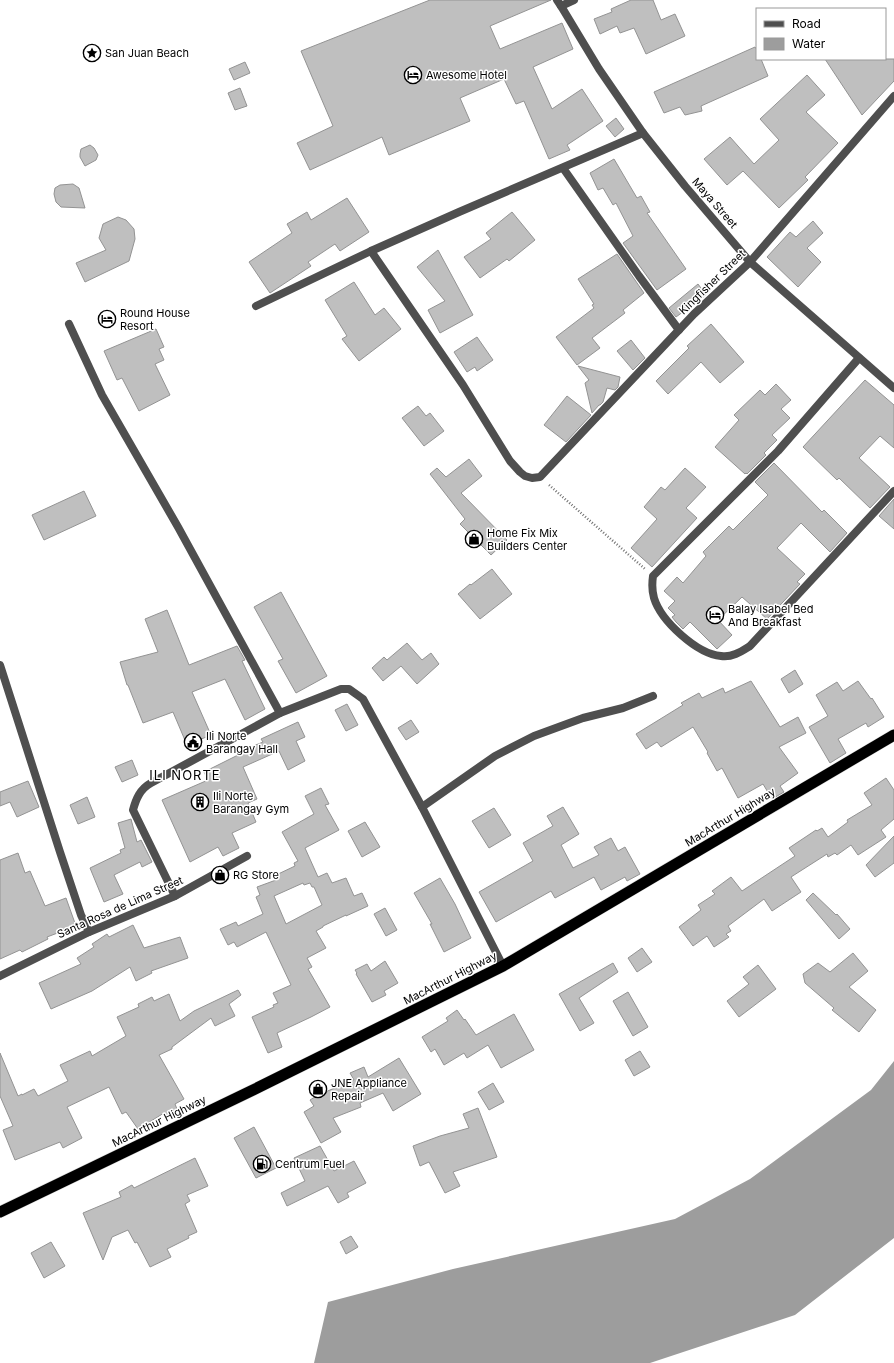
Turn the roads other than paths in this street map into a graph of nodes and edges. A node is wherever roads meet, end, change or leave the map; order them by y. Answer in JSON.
{"nodes":[{"id":1,"x":574,"y":0,"type":"edge"},
{"id":2,"x":559,"y":3,"type":"edge"},
{"id":3,"x":894,"y":96,"type":"edge"},
{"id":4,"x":643,"y":133,"type":"junction"},
{"id":5,"x":563,"y":168,"type":"junction"},
{"id":6,"x":371,"y":251,"type":"junction"},
{"id":7,"x":750,"y":262,"type":"junction"},
{"id":8,"x":256,"y":306,"type":"dead end"},
{"id":9,"x":68,"y":324,"type":"dead end"},
{"id":10,"x":679,"y":330,"type":"junction"},
{"id":11,"x":859,"y":358,"type":"junction"},
{"id":12,"x":894,"y":388,"type":"edge"},
{"id":13,"x":894,"y":491,"type":"edge"},
{"id":14,"x":0,"y":665,"type":"edge"},
{"id":15,"x":653,"y":696,"type":"dead end"},
{"id":16,"x":280,"y":713,"type":"junction"},
{"id":17,"x":894,"y":735,"type":"edge"},
{"id":18,"x":422,"y":807,"type":"junction"},
{"id":19,"x":247,"y":856,"type":"dead end"},
{"id":20,"x":175,"y":896,"type":"junction"},
{"id":21,"x":89,"y":932,"type":"junction"},
{"id":22,"x":503,"y":966,"type":"junction"},
{"id":23,"x":0,"y":976,"type":"edge"},
{"id":24,"x":0,"y":1212,"type":"edge"}],
"edges":[{"from":1,"to":2,"type":"street"},
{"from":2,"to":4,"type":"street","name":"Maya Street"},
{"from":3,"to":7,"type":"street","name":"Kingfisher Street"},
{"from":4,"to":5,"type":"street"},
{"from":4,"to":7,"type":"street","name":"Maya Street"},
{"from":5,"to":6,"type":"street"},
{"from":5,"to":10,"type":"street"},
{"from":6,"to":8,"type":"street"},
{"from":6,"to":10,"type":"street","name":"Kingfisher Street"},
{"from":7,"to":10,"type":"street","name":"Kingfisher Street"},
{"from":7,"to":11,"type":"street","name":"Maya Street"},
{"from":9,"to":16,"type":"street"},
{"from":11,"to":12,"type":"street","name":"Maya Street"},
{"from":11,"to":13,"type":"street"},
{"from":14,"to":21,"type":"street"},
{"from":15,"to":18,"type":"street"},
{"from":16,"to":18,"type":"street"},
{"from":16,"to":20,"type":"street"},
{"from":17,"to":22,"type":"highway","name":"MacArthur Highway"},
{"from":18,"to":22,"type":"street"},
{"from":19,"to":20,"type":"street","name":"Santa Rosa de Lima Street"},
{"from":20,"to":21,"type":"street","name":"Santa Rosa de Lima Street"},
{"from":21,"to":23,"type":"street","name":"Santa Rosa de Lima Street"},
{"from":22,"to":24,"type":"highway","name":"MacArthur Highway"}]}
